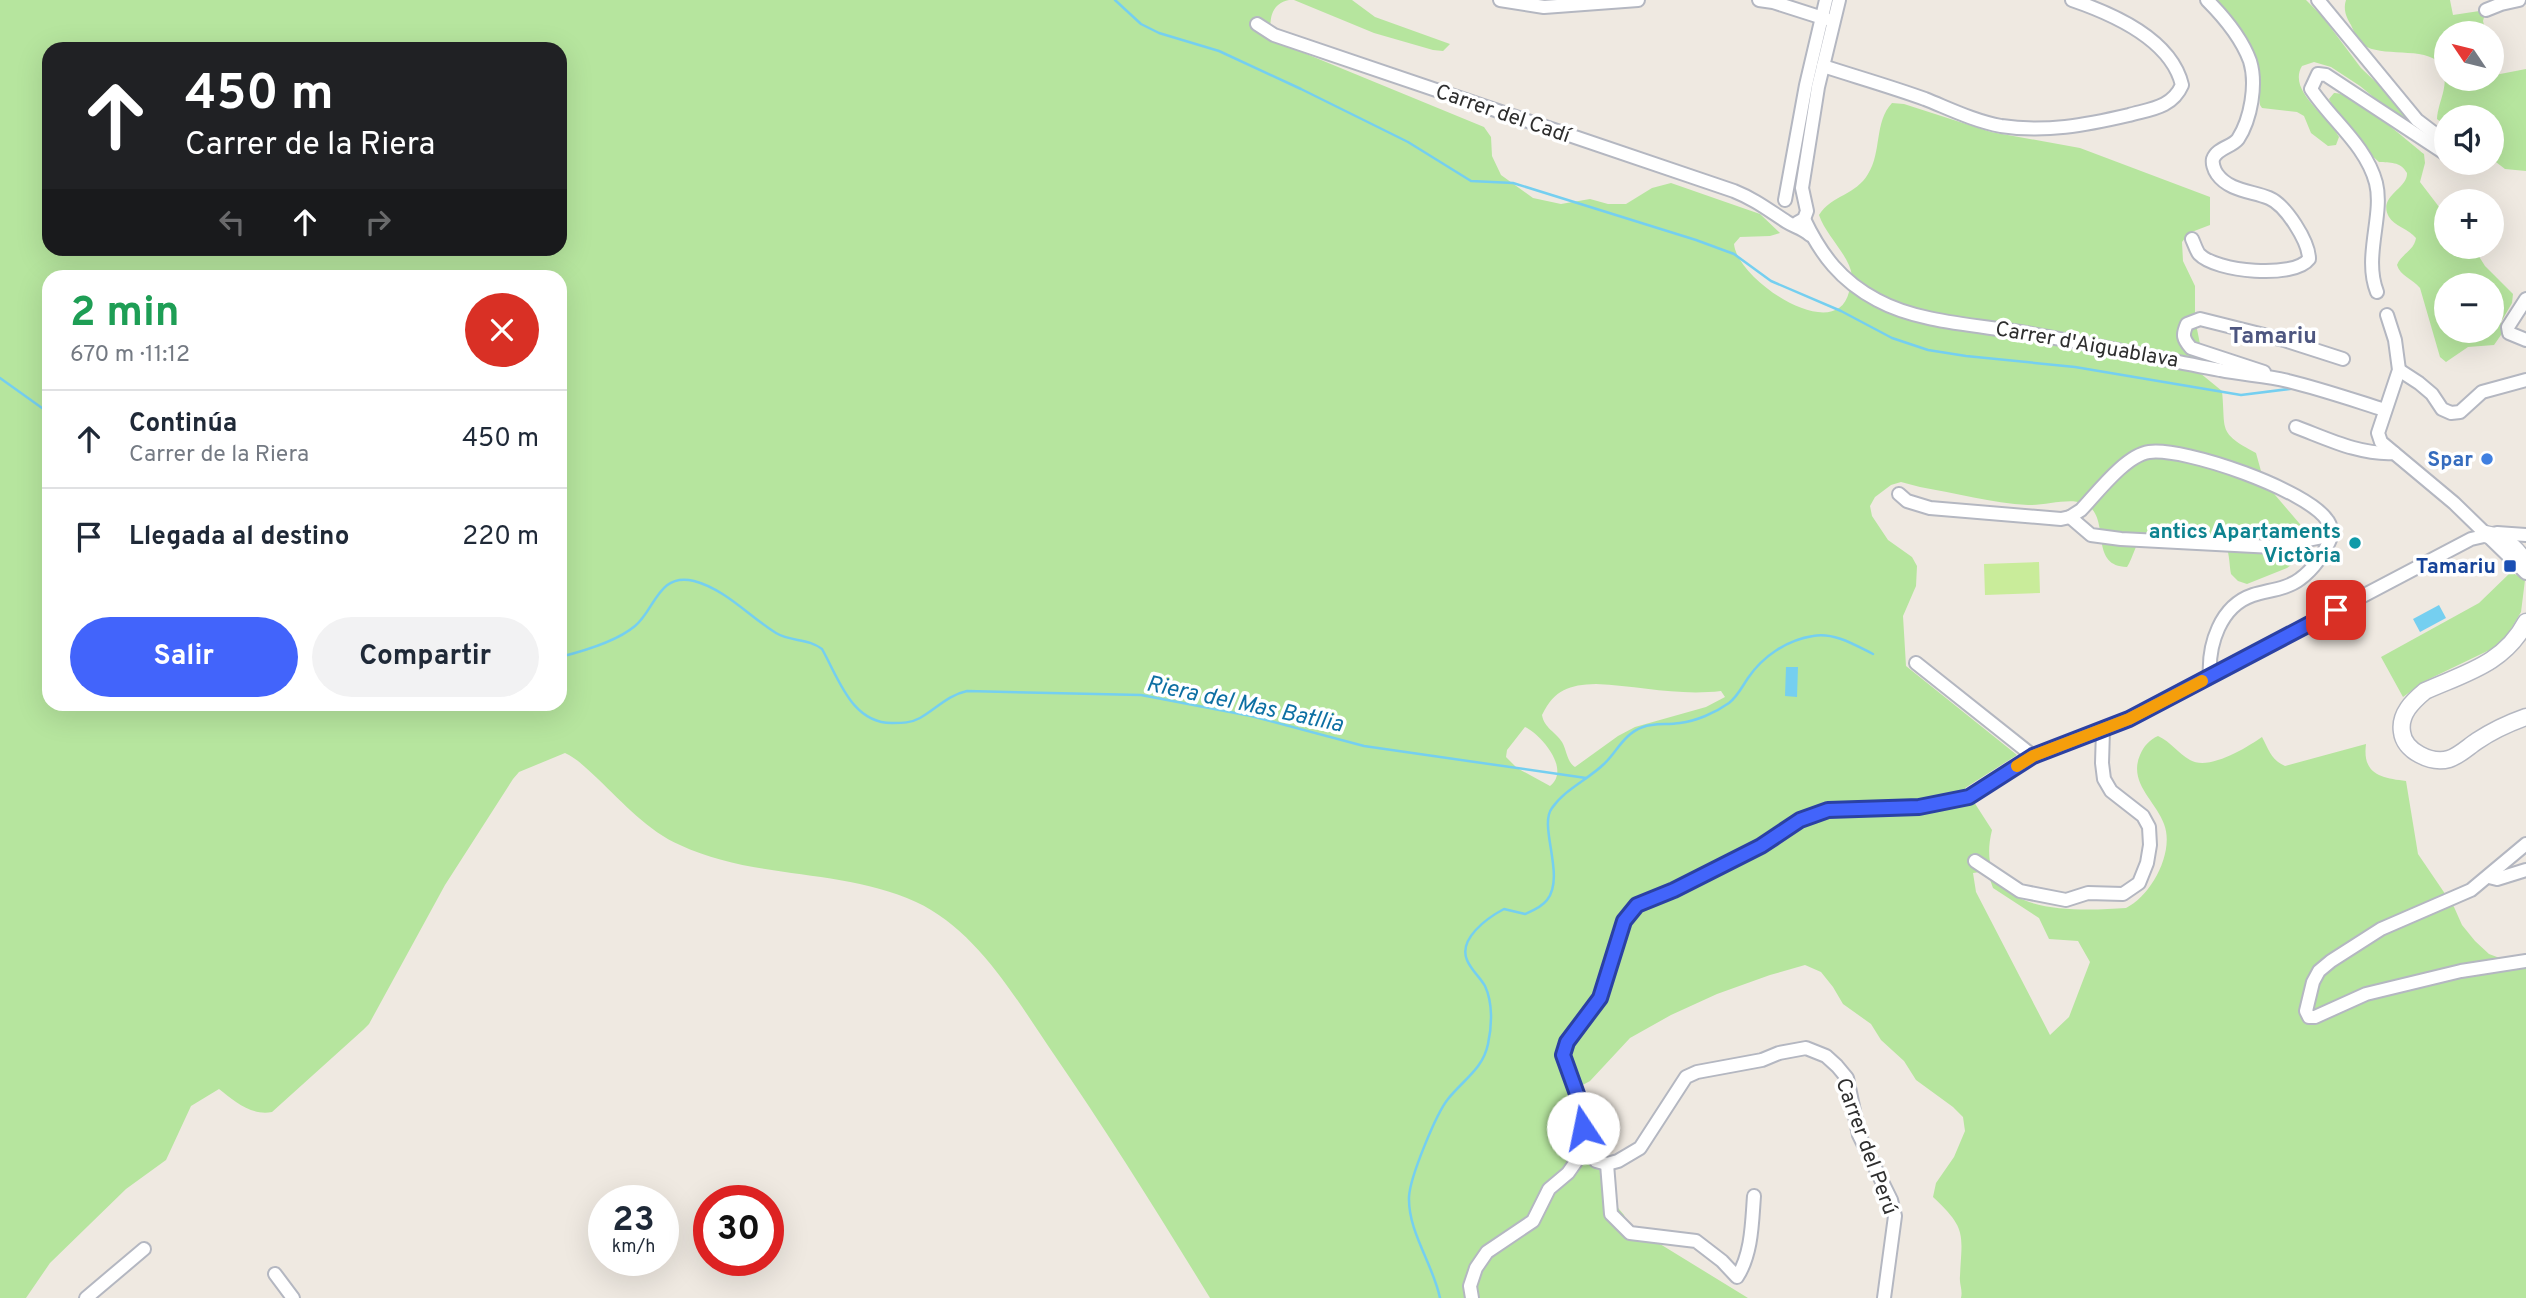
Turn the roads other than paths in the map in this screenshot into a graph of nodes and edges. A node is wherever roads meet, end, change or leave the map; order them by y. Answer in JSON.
{"nodes":[{"id":1,"x":1500,"y":0,"type":"edge"},
{"id":2,"x":1638,"y":0,"type":"edge"},
{"id":3,"x":1759,"y":0,"type":"edge"},
{"id":4,"x":1826,"y":0,"type":"edge"},
{"id":5,"x":1839,"y":0,"type":"edge"},
{"id":6,"x":2072,"y":0,"type":"edge"},
{"id":7,"x":2207,"y":0,"type":"edge"},
{"id":8,"x":2318,"y":0,"type":"edge"},
{"id":9,"x":2519,"y":0,"type":"edge"},
{"id":10,"x":2486,"y":10,"type":"dead end"},
{"id":11,"x":1827,"y":20,"type":"junction"},
{"id":12,"x":1257,"y":24,"type":"dead end"},
{"id":13,"x":1823,"y":66,"type":"junction"},
{"id":14,"x":2434,"y":133,"type":"edge"},
{"id":15,"x":2434,"y":146,"type":"edge"},
{"id":16,"x":1751,"y":198,"type":"junction"},
{"id":17,"x":1785,"y":200,"type":"junction"},
{"id":18,"x":1797,"y":217,"type":"junction"},
{"id":19,"x":2192,"y":239,"type":"dead end"},
{"id":20,"x":2377,"y":292,"type":"dead end"},
{"id":21,"x":2526,"y":299,"type":"edge"},
{"id":22,"x":2387,"y":315,"type":"dead end"},
{"id":23,"x":2526,"y":340,"type":"edge"},
{"id":24,"x":2343,"y":359,"type":"dead end"},
{"id":25,"x":2399,"y":370,"type":"junction"},
{"id":26,"x":2287,"y":380,"type":"junction"},
{"id":27,"x":2526,"y":380,"type":"edge"},
{"id":28,"x":2385,"y":410,"type":"junction"},
{"id":29,"x":2296,"y":427,"type":"dead end"},
{"id":30,"x":2394,"y":453,"type":"junction"},
{"id":31,"x":1899,"y":494,"type":"dead end"},
{"id":32,"x":2070,"y":517,"type":"junction"},
{"id":33,"x":2485,"y":534,"type":"junction"},
{"id":34,"x":2332,"y":535,"type":"junction"},
{"id":35,"x":2526,"y":535,"type":"edge"},
{"id":36,"x":2526,"y":564,"type":"edge"},
{"id":37,"x":2526,"y":573,"type":"edge"},
{"id":38,"x":2526,"y":622,"type":"edge"},
{"id":39,"x":1916,"y":663,"type":"dead end"},
{"id":40,"x":2210,"y":676,"type":"junction"},
{"id":41,"x":2526,"y":717,"type":"edge"},
{"id":42,"x":2103,"y":730,"type":"junction"},
{"id":43,"x":2033,"y":756,"type":"junction"},
{"id":44,"x":2526,"y":844,"type":"edge"},
{"id":45,"x":1975,"y":861,"type":"dead end"},
{"id":46,"x":2526,"y":870,"type":"edge"},
{"id":47,"x":2489,"y":877,"type":"junction"},
{"id":48,"x":2526,"y":961,"type":"edge"},
{"id":49,"x":1584,"y":1136,"type":"junction"},
{"id":50,"x":1607,"y":1164,"type":"junction"},
{"id":51,"x":1754,"y":1196,"type":"dead end"},
{"id":52,"x":145,"y":1249,"type":"dead end"},
{"id":53,"x":275,"y":1274,"type":"dead end"},
{"id":54,"x":86,"y":1298,"type":"edge"},
{"id":55,"x":293,"y":1298,"type":"edge"},
{"id":56,"x":1472,"y":1298,"type":"edge"},
{"id":57,"x":1884,"y":1298,"type":"edge"}],
"edges":[{"from":1,"to":2,"type":"street"},
{"from":3,"to":11,"type":"street"},
{"from":4,"to":11,"type":"street"},
{"from":5,"to":11,"type":"street"},
{"from":6,"to":13,"type":"street"},
{"from":7,"to":19,"type":"street"},
{"from":8,"to":14,"type":"street"},
{"from":9,"to":10,"type":"street"},
{"from":11,"to":13,"type":"street"},
{"from":11,"to":17,"type":"street"},
{"from":12,"to":16,"type":"street","name":"Carrer del Cadí"},
{"from":13,"to":18,"type":"street"},
{"from":15,"to":20,"type":"street"},
{"from":16,"to":17,"type":"street","name":"Carrer del Cadí"},
{"from":16,"to":18,"type":"street","name":"Carrer del Cadí"},
{"from":17,"to":18,"type":"street"},
{"from":17,"to":18,"type":"street","name":"Carrer del Cadí"},
{"from":18,"to":26,"type":"street","name":"Carrer d'Aiguablava"},
{"from":21,"to":23,"type":"street"},
{"from":22,"to":25,"type":"street"},
{"from":24,"to":26,"type":"street"},
{"from":25,"to":27,"type":"street"},
{"from":25,"to":28,"type":"street"},
{"from":26,"to":28,"type":"street","name":"Carrer d'Aiguablava"},
{"from":28,"to":30,"type":"street"},
{"from":29,"to":30,"type":"street"},
{"from":30,"to":33,"type":"street"},
{"from":31,"to":32,"type":"street"},
{"from":32,"to":34,"type":"street"},
{"from":32,"to":34,"type":"street"},
{"from":33,"to":35,"type":"street"},
{"from":33,"to":36,"type":"street"},
{"from":33,"to":37,"type":"street"},
{"from":33,"to":40,"type":"street"},
{"from":34,"to":40,"type":"street"},
{"from":38,"to":41,"type":"street"},
{"from":39,"to":43,"type":"street"},
{"from":40,"to":42,"type":"street"},
{"from":42,"to":43,"type":"street"},
{"from":42,"to":45,"type":"street"},
{"from":43,"to":49,"type":"street"},
{"from":44,"to":47,"type":"street"},
{"from":46,"to":47,"type":"street"},
{"from":47,"to":48,"type":"street"},
{"from":49,"to":50,"type":"street"},
{"from":49,"to":56,"type":"street"},
{"from":50,"to":51,"type":"street"},
{"from":50,"to":57,"type":"street","name":"Carrer del Perú"},
{"from":52,"to":54,"type":"street"},
{"from":53,"to":55,"type":"street"}]}
